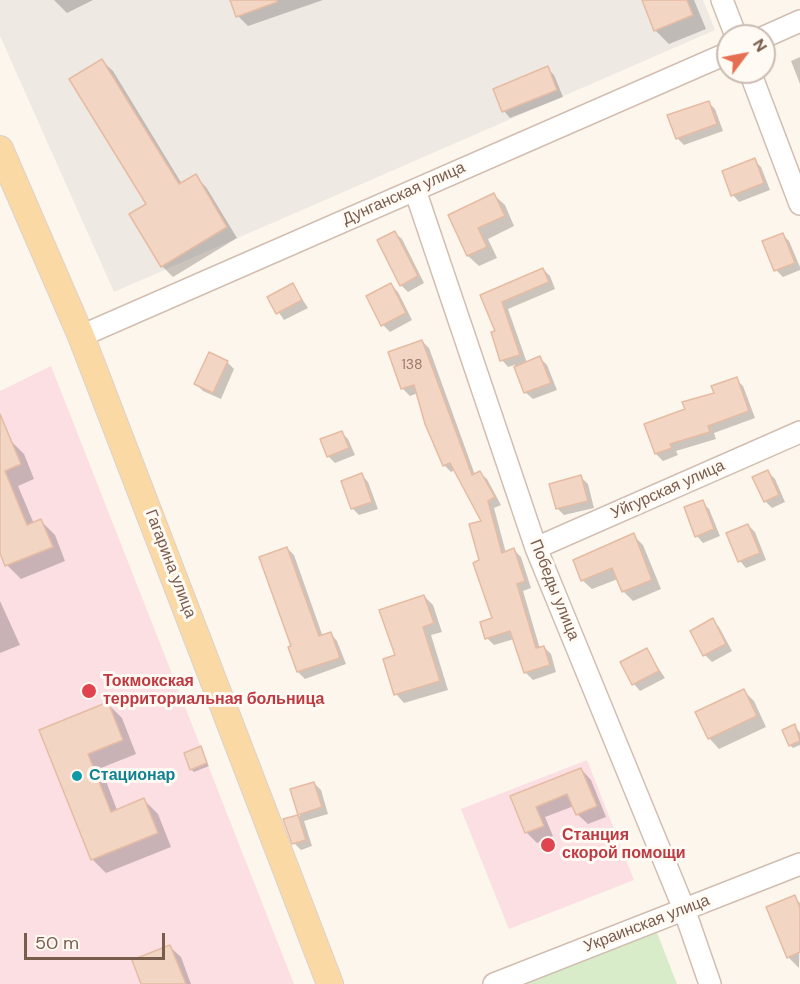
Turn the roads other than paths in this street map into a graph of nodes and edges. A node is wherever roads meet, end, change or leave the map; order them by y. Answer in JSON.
{"nodes":[{"id":1,"x":722,"y":0,"type":"edge"},
{"id":2,"x":800,"y":21,"type":"edge"},
{"id":3,"x":731,"y":24,"type":"edge"},
{"id":4,"x":776,"y":32,"type":"edge"},
{"id":5,"x":716,"y":58,"type":"edge"},
{"id":6,"x":755,"y":84,"type":"edge"},
{"id":7,"x":0,"y":149,"type":"edge"},
{"id":8,"x":415,"y":190,"type":"junction"},
{"id":9,"x":800,"y":204,"type":"edge"},
{"id":10,"x":81,"y":336,"type":"junction"},
{"id":11,"x":800,"y":432,"type":"edge"},
{"id":12,"x":536,"y":548,"type":"junction"},
{"id":13,"x":800,"y":864,"type":"edge"},
{"id":14,"x":684,"y":909,"type":"junction"},
{"id":15,"x":330,"y":984,"type":"edge"},
{"id":16,"x":494,"y":984,"type":"edge"},
{"id":17,"x":710,"y":984,"type":"edge"}],
"edges":[{"from":1,"to":3,"type":"street"},
{"from":2,"to":4,"type":"street"},
{"from":5,"to":8,"type":"street","name":"Дунганская улица"},
{"from":6,"to":9,"type":"street"},
{"from":7,"to":10,"type":"main road","name":"Гагарина улица"},
{"from":8,"to":10,"type":"street","name":"Дунганская улица"},
{"from":8,"to":12,"type":"street","name":"Победы улица"},
{"from":10,"to":15,"type":"main road","name":"Гагарина улица"},
{"from":11,"to":12,"type":"street","name":"Уйгурская улица"},
{"from":12,"to":14,"type":"street","name":"Победы улица"},
{"from":13,"to":14,"type":"street","name":"Украинская улица"},
{"from":14,"to":16,"type":"street","name":"Украинская улица"},
{"from":14,"to":17,"type":"street","name":"Победы улица"}]}
